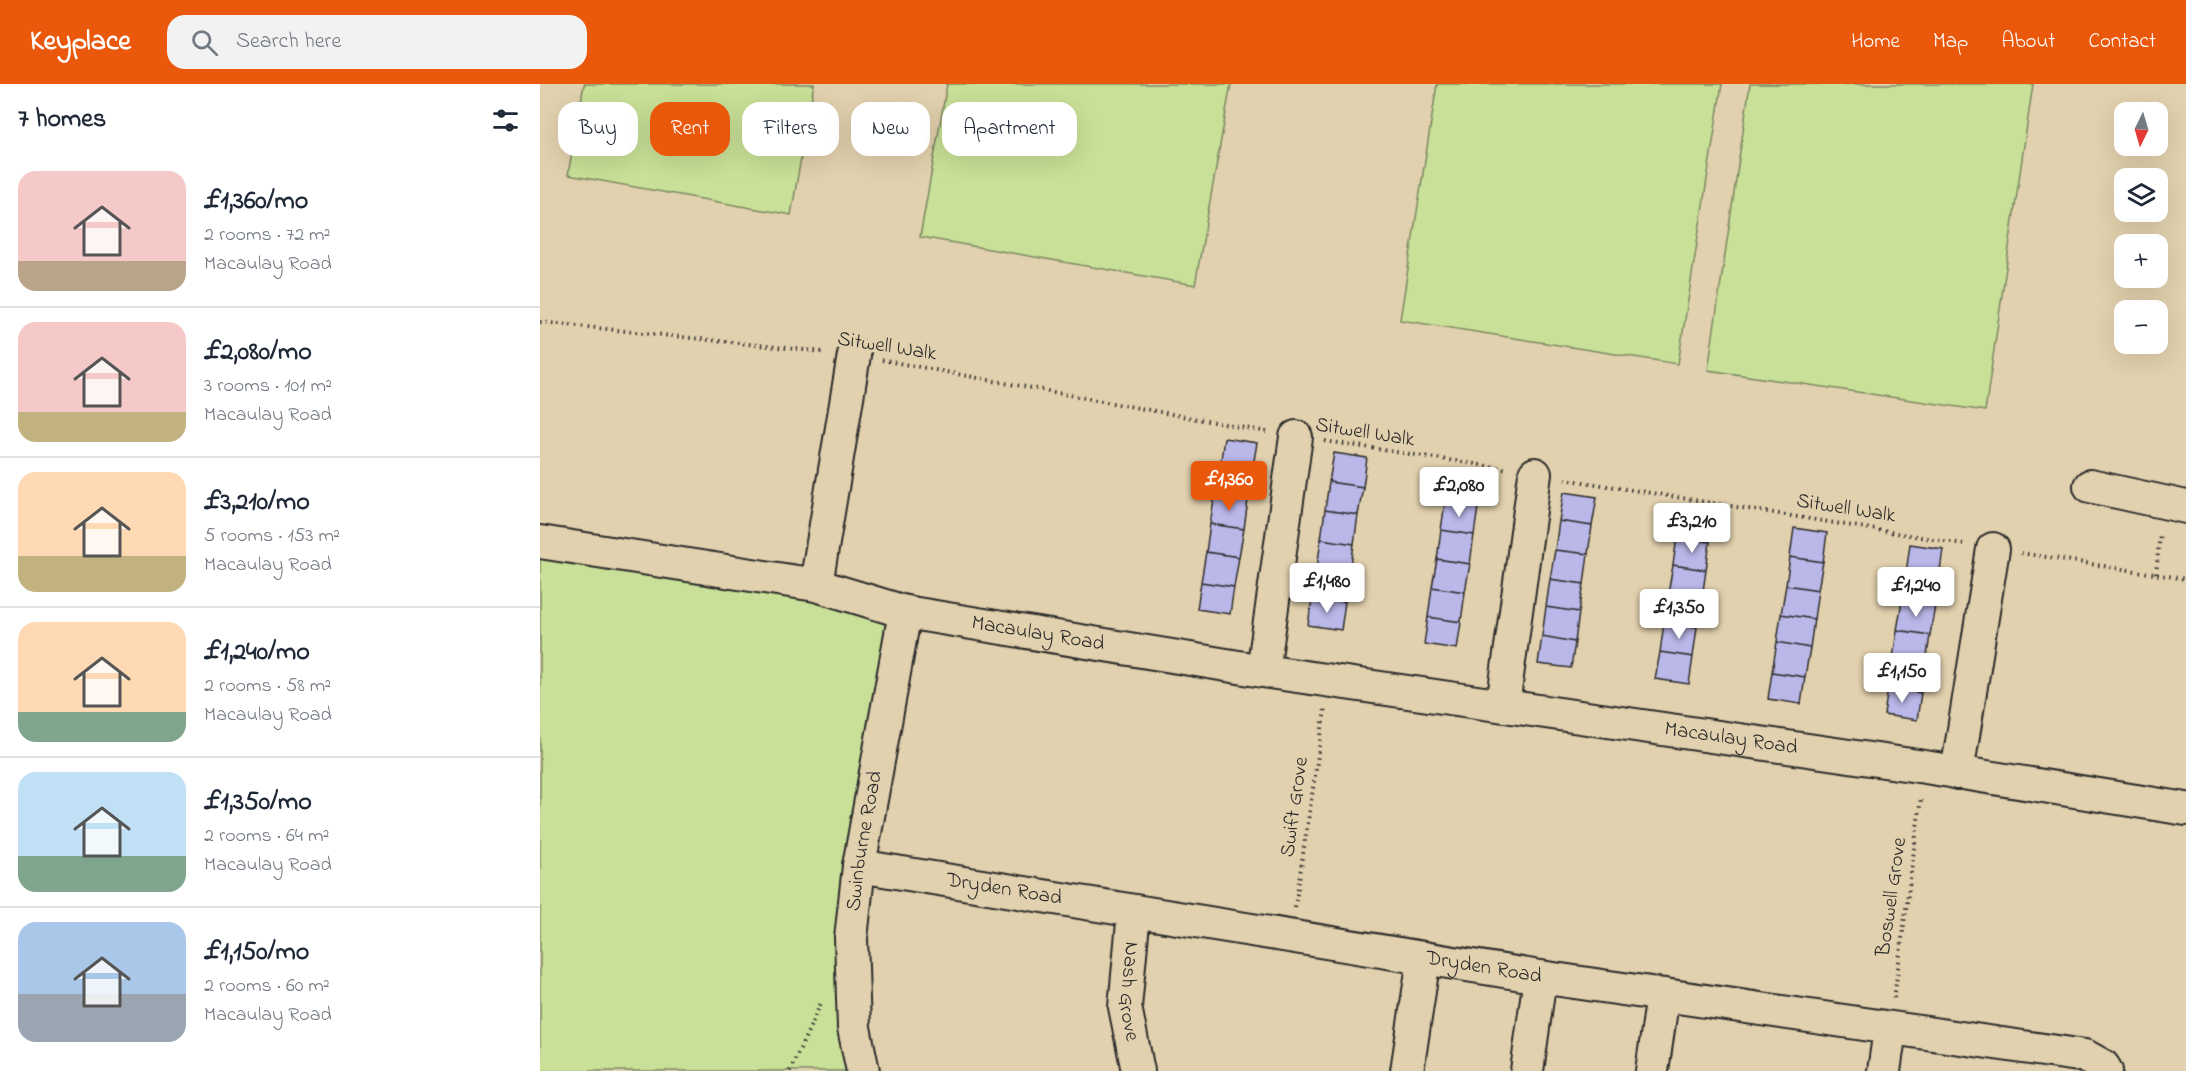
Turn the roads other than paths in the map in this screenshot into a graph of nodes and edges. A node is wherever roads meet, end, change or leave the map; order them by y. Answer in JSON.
{"nodes":[{"id":1,"x":854,"y":355,"type":"road end"},
{"id":2,"x":1296,"y":437,"type":"road end"},
{"id":3,"x":1534,"y":474,"type":"road end"},
{"id":4,"x":2090,"y":486,"type":"dead end"},
{"id":5,"x":2175,"y":504,"type":"edge"},
{"id":6,"x":540,"y":542,"type":"edge"},
{"id":7,"x":1994,"y":549,"type":"road end"},
{"id":8,"x":816,"y":585,"type":"junction"},
{"id":9,"x":904,"y":612,"type":"junction"},
{"id":10,"x":1263,"y":671,"type":"junction"},
{"id":11,"x":1503,"y":705,"type":"junction"},
{"id":12,"x":1957,"y":773,"type":"junction"},
{"id":13,"x":2186,"y":809,"type":"edge"},
{"id":14,"x":859,"y":866,"type":"junction"},
{"id":15,"x":1134,"y":912,"type":"junction"},
{"id":16,"x":1424,"y":958,"type":"junction"},
{"id":17,"x":1540,"y":977,"type":"junction"},
{"id":18,"x":1663,"y":995,"type":"junction"},
{"id":19,"x":1890,"y":1030,"type":"junction"},
{"id":20,"x":863,"y":1071,"type":"edge"},
{"id":21,"x":1138,"y":1071,"type":"edge"},
{"id":22,"x":1407,"y":1071,"type":"edge"},
{"id":23,"x":1527,"y":1071,"type":"edge"},
{"id":24,"x":1652,"y":1071,"type":"edge"},
{"id":25,"x":1884,"y":1071,"type":"edge"},
{"id":26,"x":2106,"y":1071,"type":"edge"}],
"edges":[{"from":1,"to":8,"type":"street"},
{"from":2,"to":10,"type":"street"},
{"from":3,"to":11,"type":"street"},
{"from":4,"to":5,"type":"street"},
{"from":6,"to":8,"type":"street","name":"Macaulay Road"},
{"from":7,"to":12,"type":"street"},
{"from":8,"to":9,"type":"street","name":"Macaulay Road"},
{"from":9,"to":10,"type":"street","name":"Macaulay Road"},
{"from":9,"to":14,"type":"street","name":"Swinburne Road"},
{"from":10,"to":11,"type":"street","name":"Macaulay Road"},
{"from":11,"to":12,"type":"street","name":"Macaulay Road"},
{"from":12,"to":13,"type":"street","name":"Macaulay Road"},
{"from":14,"to":15,"type":"street","name":"Dryden Road"},
{"from":14,"to":20,"type":"street","name":"Swinburne Road"},
{"from":15,"to":16,"type":"street","name":"Dryden Road"},
{"from":15,"to":21,"type":"street","name":"Nash Grove"},
{"from":16,"to":17,"type":"street","name":"Dryden Road"},
{"from":16,"to":22,"type":"street"},
{"from":17,"to":18,"type":"street","name":"Dryden Road"},
{"from":17,"to":23,"type":"street"},
{"from":18,"to":19,"type":"street","name":"Dryden Road"},
{"from":18,"to":24,"type":"street"},
{"from":19,"to":25,"type":"street"},
{"from":19,"to":26,"type":"street","name":"Dryden Road"}]}
